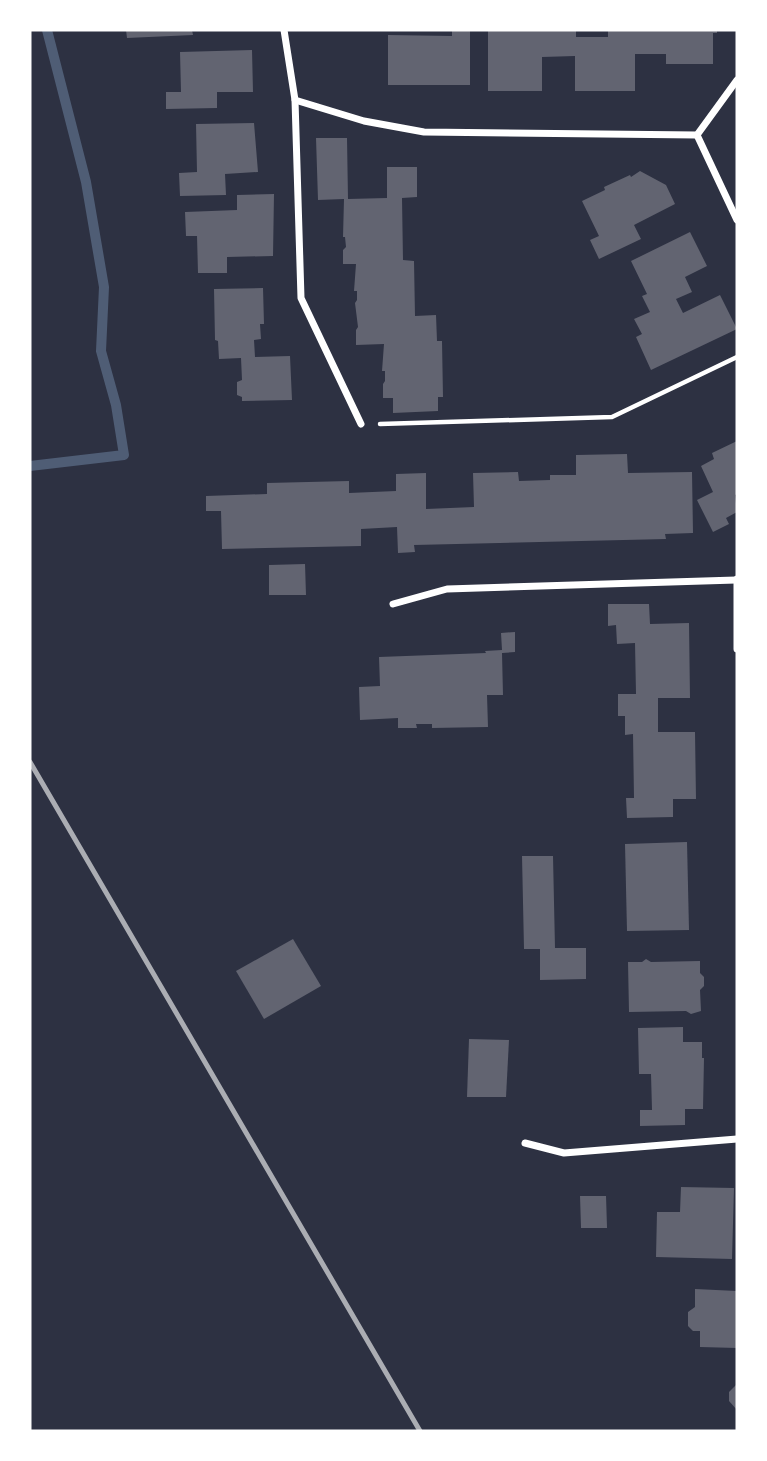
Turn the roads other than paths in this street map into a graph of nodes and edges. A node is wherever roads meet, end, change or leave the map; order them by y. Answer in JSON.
{"nodes":[{"id":1,"x":284,"y":30,"type":"edge"},
{"id":2,"x":737,"y":80,"type":"edge"},
{"id":3,"x":296,"y":100,"type":"junction"},
{"id":4,"x":697,"y":135,"type":"junction"},
{"id":5,"x":737,"y":220,"type":"edge"},
{"id":6,"x":361,"y":424,"type":"road end"},
{"id":7,"x":737,"y":580,"type":"edge"},
{"id":8,"x":393,"y":604,"type":"dead end"},
{"id":9,"x":737,"y":649,"type":"edge"},
{"id":10,"x":737,"y":1139,"type":"edge"},
{"id":11,"x":524,"y":1143,"type":"dead end"}],
"edges":[{"from":1,"to":3,"type":"street"},
{"from":2,"to":4,"type":"street"},
{"from":3,"to":4,"type":"street"},
{"from":3,"to":6,"type":"street"},
{"from":4,"to":5,"type":"street"},
{"from":7,"to":8,"type":"street"},
{"from":7,"to":9,"type":"street"},
{"from":10,"to":11,"type":"street"}]}
